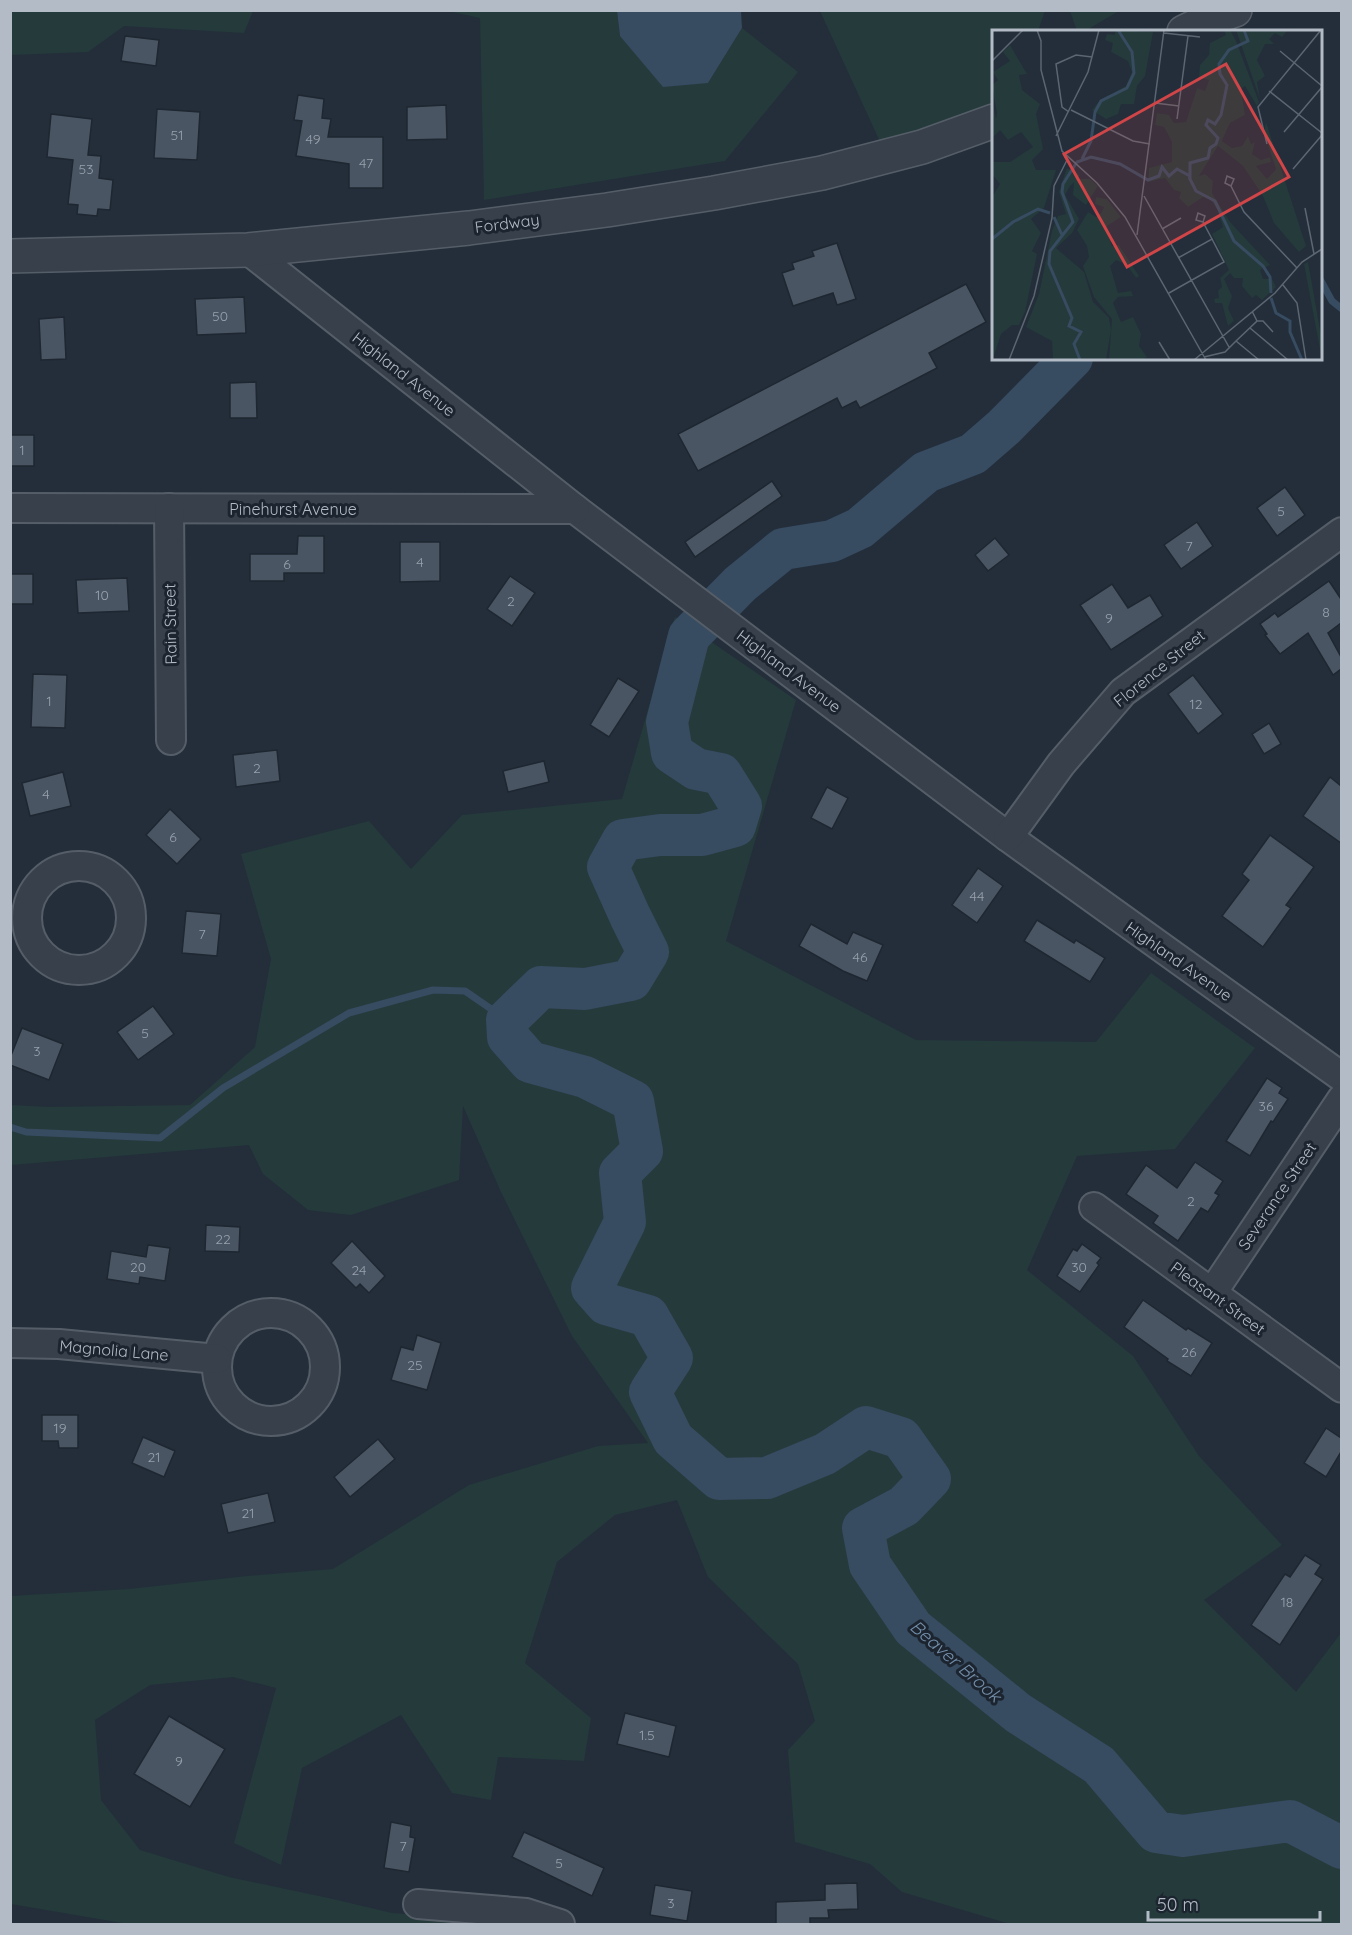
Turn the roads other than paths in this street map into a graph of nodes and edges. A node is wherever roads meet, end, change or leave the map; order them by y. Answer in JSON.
{"nodes":[{"id":1,"x":1225,"y":14,"type":"edge"},
{"id":2,"x":1189,"y":30,"type":"edge"},
{"id":3,"x":992,"y":121,"type":"edge"},
{"id":4,"x":248,"y":250,"type":"junction"},
{"id":5,"x":10,"y":256,"type":"edge"},
{"id":6,"x":10,"y":508,"type":"edge"},
{"id":7,"x":169,"y":508,"type":"junction"},
{"id":8,"x":575,"y":509,"type":"junction"},
{"id":9,"x":1341,"y":532,"type":"edge"},
{"id":10,"x":171,"y":740,"type":"dead end"},
{"id":11,"x":1008,"y":837,"type":"junction"},
{"id":12,"x":1341,"y":1077,"type":"edge"},
{"id":13,"x":1341,"y":1100,"type":"edge"},
{"id":14,"x":1094,"y":1207,"type":"dead end"},
{"id":15,"x":1212,"y":1293,"type":"junction"},
{"id":16,"x":10,"y":1343,"type":"edge"},
{"id":17,"x":218,"y":1359,"type":"dead end"},
{"id":18,"x":1341,"y":1388,"type":"edge"},
{"id":19,"x":418,"y":1904,"type":"dead end"},
{"id":20,"x":560,"y":1924,"type":"edge"}],
"edges":[{"from":1,"to":2,"type":"street"},
{"from":3,"to":4,"type":"street","name":"Fordway"},
{"from":4,"to":5,"type":"street","name":"Fordway"},
{"from":4,"to":8,"type":"street","name":"Highland Avenue"},
{"from":6,"to":7,"type":"street","name":"Pinehurst Avenue"},
{"from":7,"to":8,"type":"street","name":"Pinehurst Avenue"},
{"from":7,"to":10,"type":"street","name":"Rain Street"},
{"from":8,"to":11,"type":"street","name":"Highland Avenue"},
{"from":9,"to":11,"type":"street","name":"Florence Street"},
{"from":11,"to":12,"type":"street","name":"Highland Avenue"},
{"from":13,"to":15,"type":"street","name":"Severance Street"},
{"from":14,"to":15,"type":"street","name":"Pleasant Street"},
{"from":15,"to":18,"type":"street","name":"Pleasant Street"},
{"from":16,"to":17,"type":"street","name":"Magnolia Lane"},
{"from":19,"to":20,"type":"street"}]}
